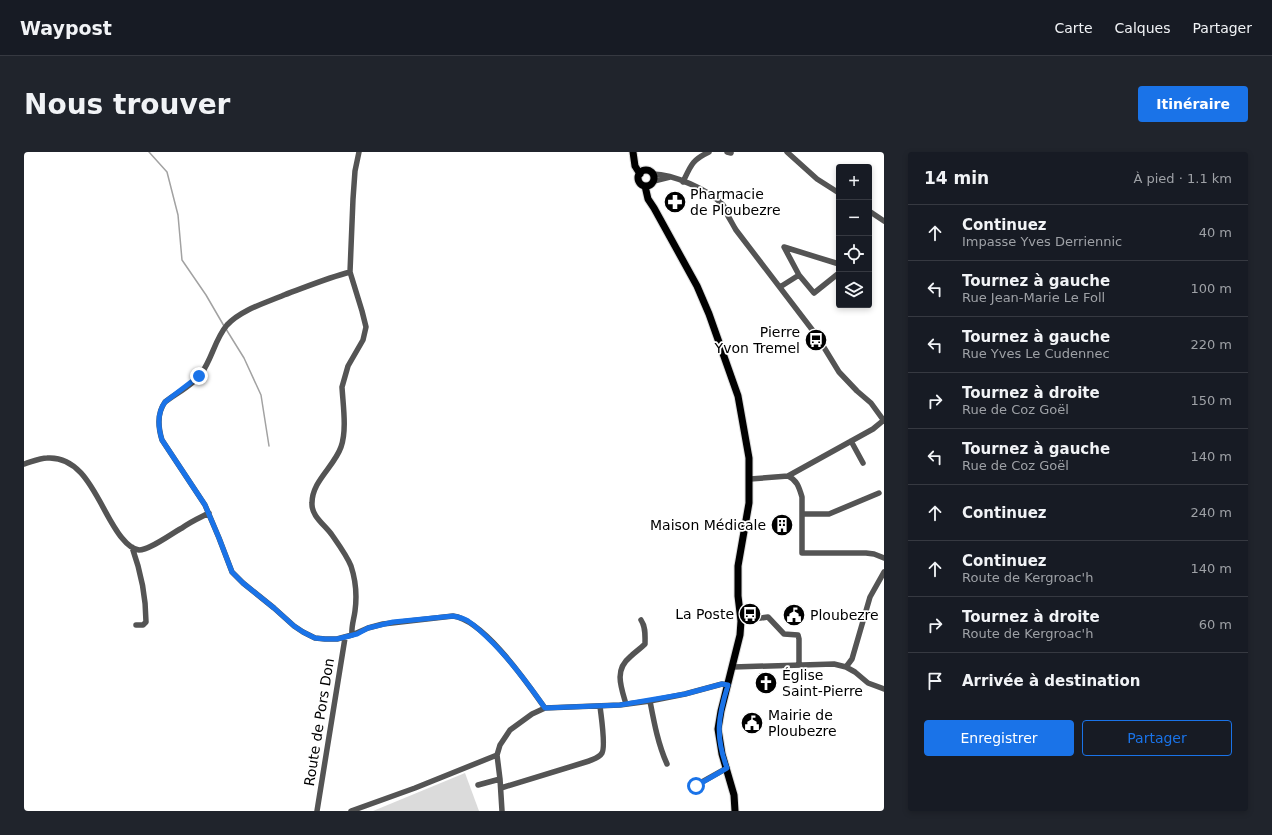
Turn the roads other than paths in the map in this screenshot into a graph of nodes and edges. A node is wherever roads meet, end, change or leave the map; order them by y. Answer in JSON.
{"nodes":[{"id":1,"x":359,"y":152,"type":"edge"},
{"id":2,"x":709,"y":152,"type":"edge"},
{"id":3,"x":787,"y":152,"type":"edge"},
{"id":4,"x":633,"y":155,"type":"edge"},
{"id":5,"x":642,"y":172,"type":"junction"},
{"id":6,"x":651,"y":182,"type":"junction"},
{"id":7,"x":683,"y":182,"type":"junction"},
{"id":8,"x":836,"y":191,"type":"edge"},
{"id":9,"x":872,"y":214,"type":"edge"},
{"id":10,"x":884,"y":221,"type":"edge"},
{"id":11,"x":836,"y":263,"type":"edge"},
{"id":12,"x":350,"y":272,"type":"junction"},
{"id":13,"x":799,"y":274,"type":"junction"},
{"id":14,"x":836,"y":275,"type":"edge"},
{"id":15,"x":780,"y":287,"type":"junction"},
{"id":16,"x":884,"y":420,"type":"edge"},
{"id":17,"x":851,"y":441,"type":"junction"},
{"id":18,"x":863,"y":463,"type":"dead end"},
{"id":19,"x":24,"y":464,"type":"edge"},
{"id":20,"x":788,"y":476,"type":"junction"},
{"id":21,"x":750,"y":479,"type":"junction"},
{"id":22,"x":879,"y":493,"type":"dead end"},
{"id":23,"x":208,"y":513,"type":"junction"},
{"id":24,"x":802,"y":514,"type":"junction"},
{"id":25,"x":132,"y":547,"type":"junction"},
{"id":26,"x":884,"y":558,"type":"edge"},
{"id":27,"x":884,"y":572,"type":"edge"},
{"id":28,"x":641,"y":620,"type":"dead end"},
{"id":29,"x":741,"y":622,"type":"junction"},
{"id":30,"x":136,"y":625,"type":"dead end"},
{"id":31,"x":352,"y":635,"type":"junction"},
{"id":32,"x":345,"y":638,"type":"junction"},
{"id":33,"x":799,"y":664,"type":"junction"},
{"id":34,"x":733,"y":667,"type":"junction"},
{"id":35,"x":846,"y":667,"type":"junction"},
{"id":36,"x":728,"y":685,"type":"junction"},
{"id":37,"x":884,"y":689,"type":"edge"},
{"id":38,"x":650,"y":701,"type":"junction"},
{"id":39,"x":626,"y":704,"type":"junction"},
{"id":40,"x":600,"y":706,"type":"junction"},
{"id":41,"x":545,"y":708,"type":"junction"},
{"id":42,"x":496,"y":755,"type":"junction"},
{"id":43,"x":667,"y":764,"type":"dead end"},
{"id":44,"x":727,"y":768,"type":"junction"},
{"id":45,"x":500,"y":779,"type":"junction"},
{"id":46,"x":478,"y":785,"type":"dead end"},
{"id":47,"x":693,"y":787,"type":"dead end"},
{"id":48,"x":501,"y":788,"type":"junction"},
{"id":49,"x":317,"y":811,"type":"edge"},
{"id":50,"x":351,"y":811,"type":"edge"},
{"id":51,"x":502,"y":811,"type":"edge"},
{"id":52,"x":735,"y":811,"type":"edge"}],
"edges":[{"from":1,"to":12,"type":"street"},
{"from":2,"to":7,"type":"street"},
{"from":3,"to":8,"type":"street"},
{"from":4,"to":5,"type":"main road"},
{"from":5,"to":6,"type":"main road"},
{"from":5,"to":6,"type":"main road"},
{"from":6,"to":7,"type":"street"},
{"from":6,"to":21,"type":"main road"},
{"from":7,"to":15,"type":"street"},
{"from":9,"to":10,"type":"street"},
{"from":11,"to":13,"type":"street"},
{"from":12,"to":23,"type":"street"},
{"from":12,"to":31,"type":"street"},
{"from":13,"to":14,"type":"street"},
{"from":13,"to":15,"type":"street"},
{"from":15,"to":16,"type":"street"},
{"from":16,"to":17,"type":"street"},
{"from":17,"to":18,"type":"street"},
{"from":17,"to":20,"type":"street"},
{"from":19,"to":25,"type":"street"},
{"from":20,"to":21,"type":"street"},
{"from":20,"to":24,"type":"street"},
{"from":21,"to":29,"type":"main road"},
{"from":22,"to":24,"type":"street"},
{"from":23,"to":25,"type":"street"},
{"from":23,"to":32,"type":"street"},
{"from":24,"to":26,"type":"street"},
{"from":25,"to":30,"type":"street"},
{"from":27,"to":35,"type":"street"},
{"from":28,"to":39,"type":"street"},
{"from":29,"to":33,"type":"street"},
{"from":29,"to":34,"type":"main road"},
{"from":31,"to":32,"type":"street"},
{"from":31,"to":41,"type":"street"},
{"from":32,"to":49,"type":"street","name":"Route de Pors Don"},
{"from":33,"to":34,"type":"street"},
{"from":33,"to":35,"type":"street"},
{"from":34,"to":36,"type":"main road"},
{"from":35,"to":37,"type":"street"},
{"from":36,"to":38,"type":"street"},
{"from":36,"to":44,"type":"main road"},
{"from":38,"to":39,"type":"street"},
{"from":38,"to":43,"type":"street"},
{"from":39,"to":40,"type":"street"},
{"from":40,"to":41,"type":"street"},
{"from":40,"to":48,"type":"street"},
{"from":41,"to":42,"type":"street"},
{"from":42,"to":45,"type":"street"},
{"from":42,"to":50,"type":"street"},
{"from":44,"to":47,"type":"street"},
{"from":44,"to":52,"type":"main road"},
{"from":45,"to":46,"type":"street"},
{"from":45,"to":48,"type":"street"},
{"from":48,"to":51,"type":"street"}]}
